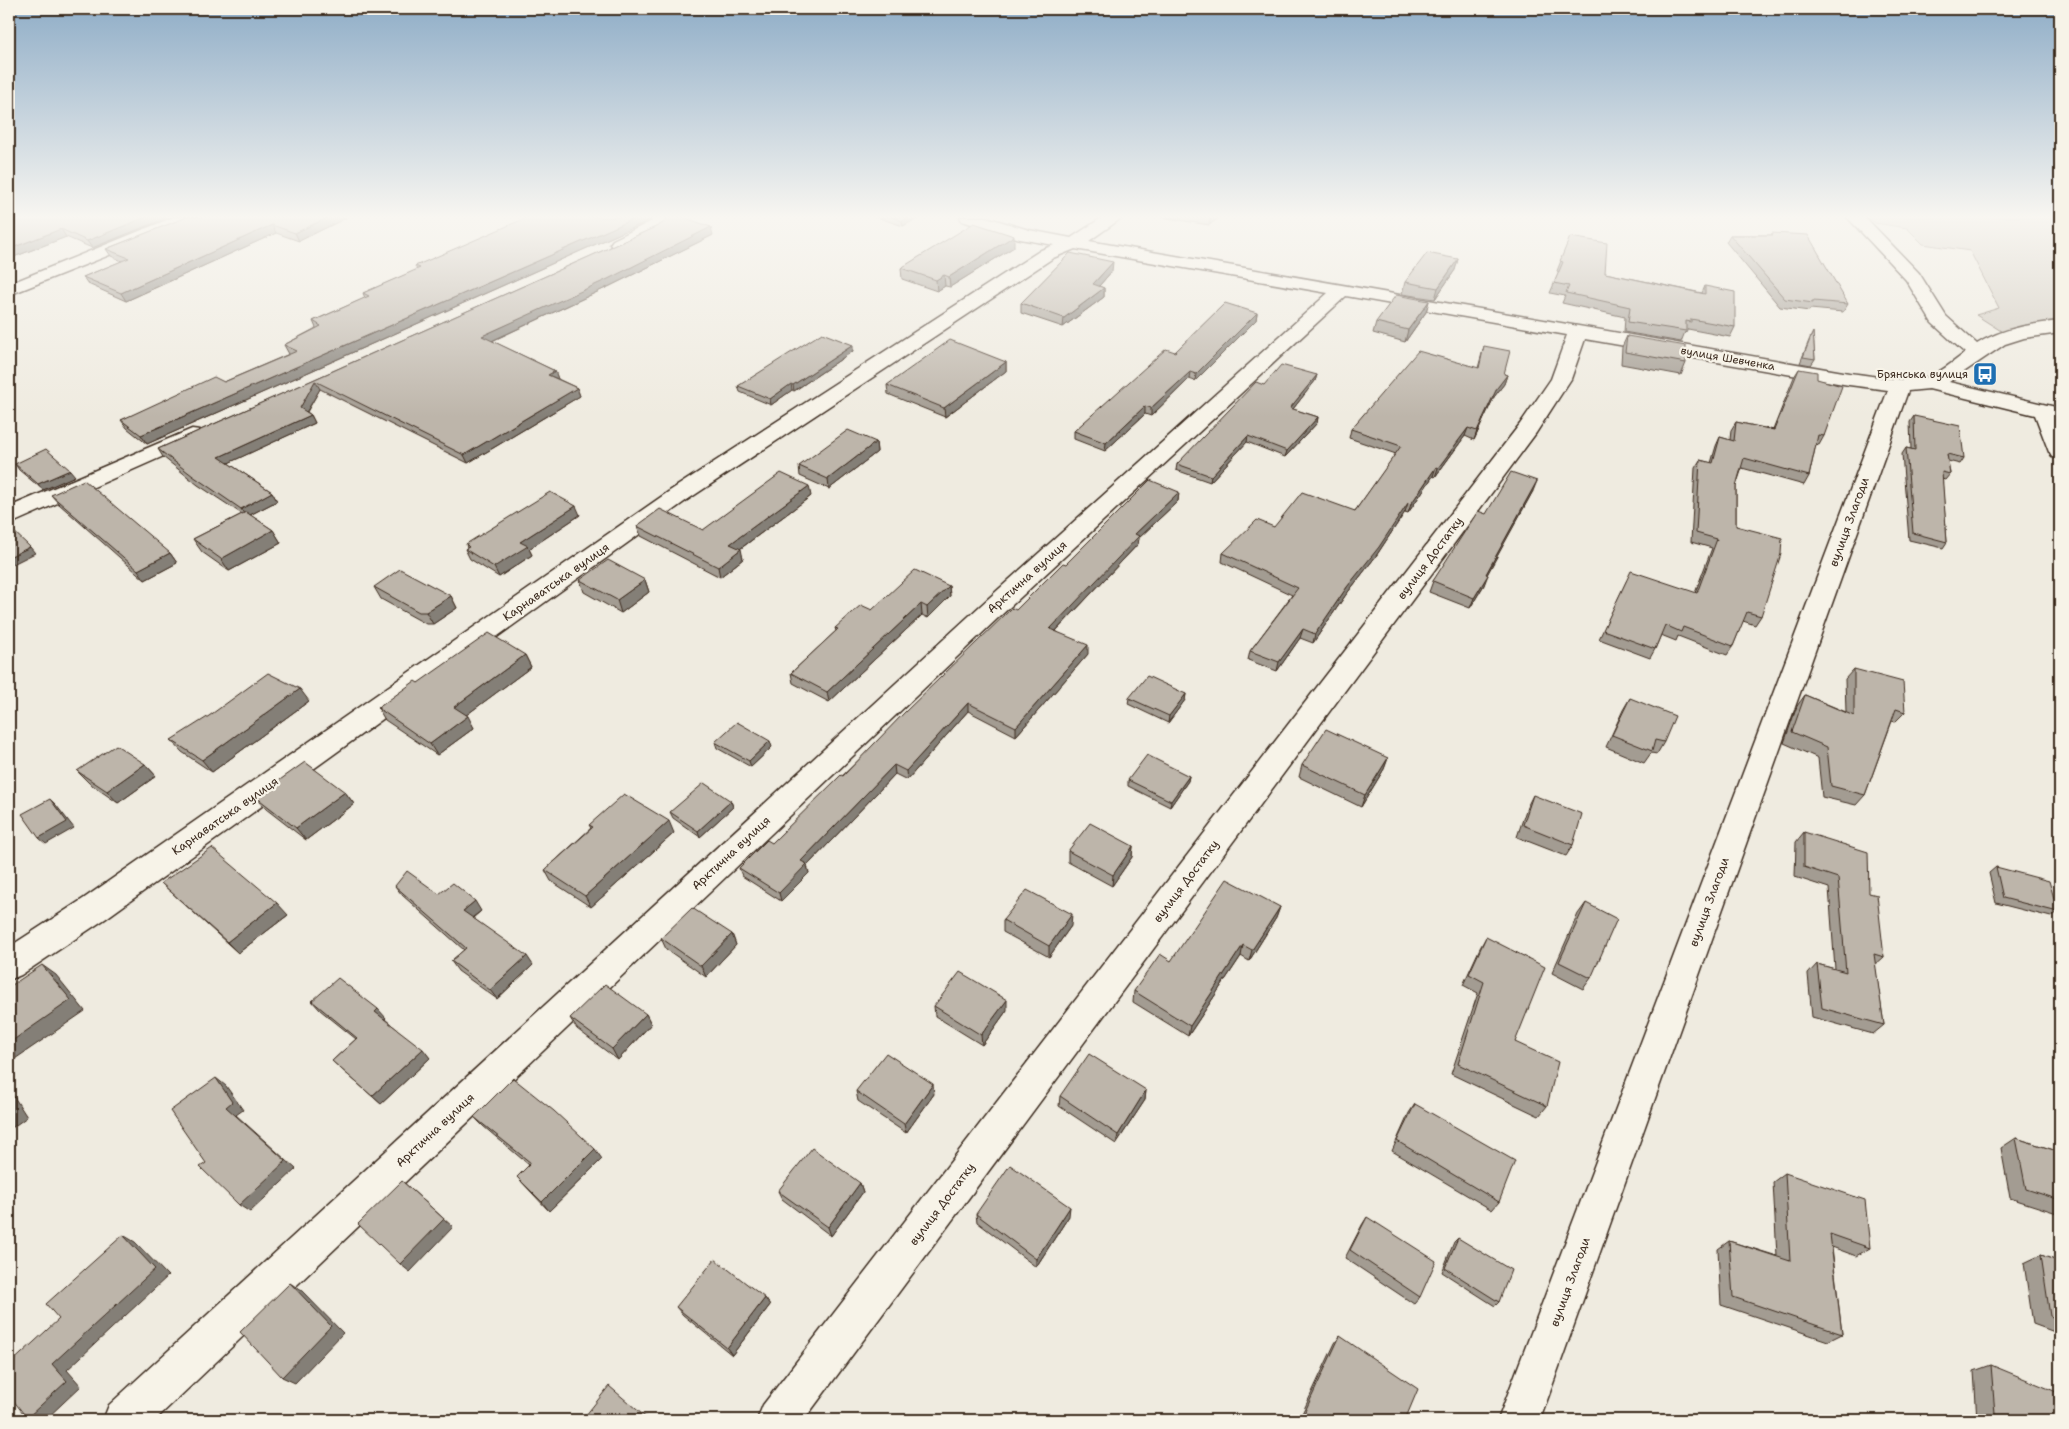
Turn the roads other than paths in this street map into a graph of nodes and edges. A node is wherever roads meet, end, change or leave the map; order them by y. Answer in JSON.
{"nodes":[{"id":1,"x":1003,"y":284,"type":"edge"},
{"id":2,"x":1306,"y":284,"type":"edge"},
{"id":3,"x":1917,"y":284,"type":"edge"},
{"id":4,"x":1342,"y":290,"type":"junction"},
{"id":5,"x":2060,"y":327,"type":"edge"},
{"id":6,"x":1578,"y":332,"type":"junction"},
{"id":7,"x":1976,"y":353,"type":"junction"},
{"id":8,"x":1914,"y":383,"type":"junction"},
{"id":9,"x":2052,"y":412,"type":"edge"},
{"id":10,"x":212,"y":426,"type":"edge"},
{"id":11,"x":2060,"y":452,"type":"edge"},
{"id":12,"x":9,"y":516,"type":"edge"},
{"id":13,"x":9,"y":965,"type":"edge"},
{"id":14,"x":140,"y":1415,"type":"edge"},
{"id":15,"x":778,"y":1420,"type":"edge"},
{"id":16,"x":1519,"y":1420,"type":"edge"}],
"edges":[{"from":1,"to":13,"type":"street","name":"Карнаватська вулиця"},
{"from":2,"to":4,"type":"street","name":"вулиця Шевченка"},
{"from":3,"to":7,"type":"street"},
{"from":4,"to":6,"type":"street","name":"вулиця Шевченка"},
{"from":4,"to":14,"type":"street","name":"Арктична вулиця"},
{"from":5,"to":7,"type":"street"},
{"from":6,"to":8,"type":"street","name":"вулиця Шевченка"},
{"from":6,"to":15,"type":"street","name":"вулиця Достатку"},
{"from":7,"to":8,"type":"street"},
{"from":8,"to":9,"type":"street","name":"вулиця Шевченка"},
{"from":8,"to":16,"type":"street","name":"вулиця Злагоди"},
{"from":9,"to":11,"type":"street"},
{"from":10,"to":12,"type":"street"}]}
